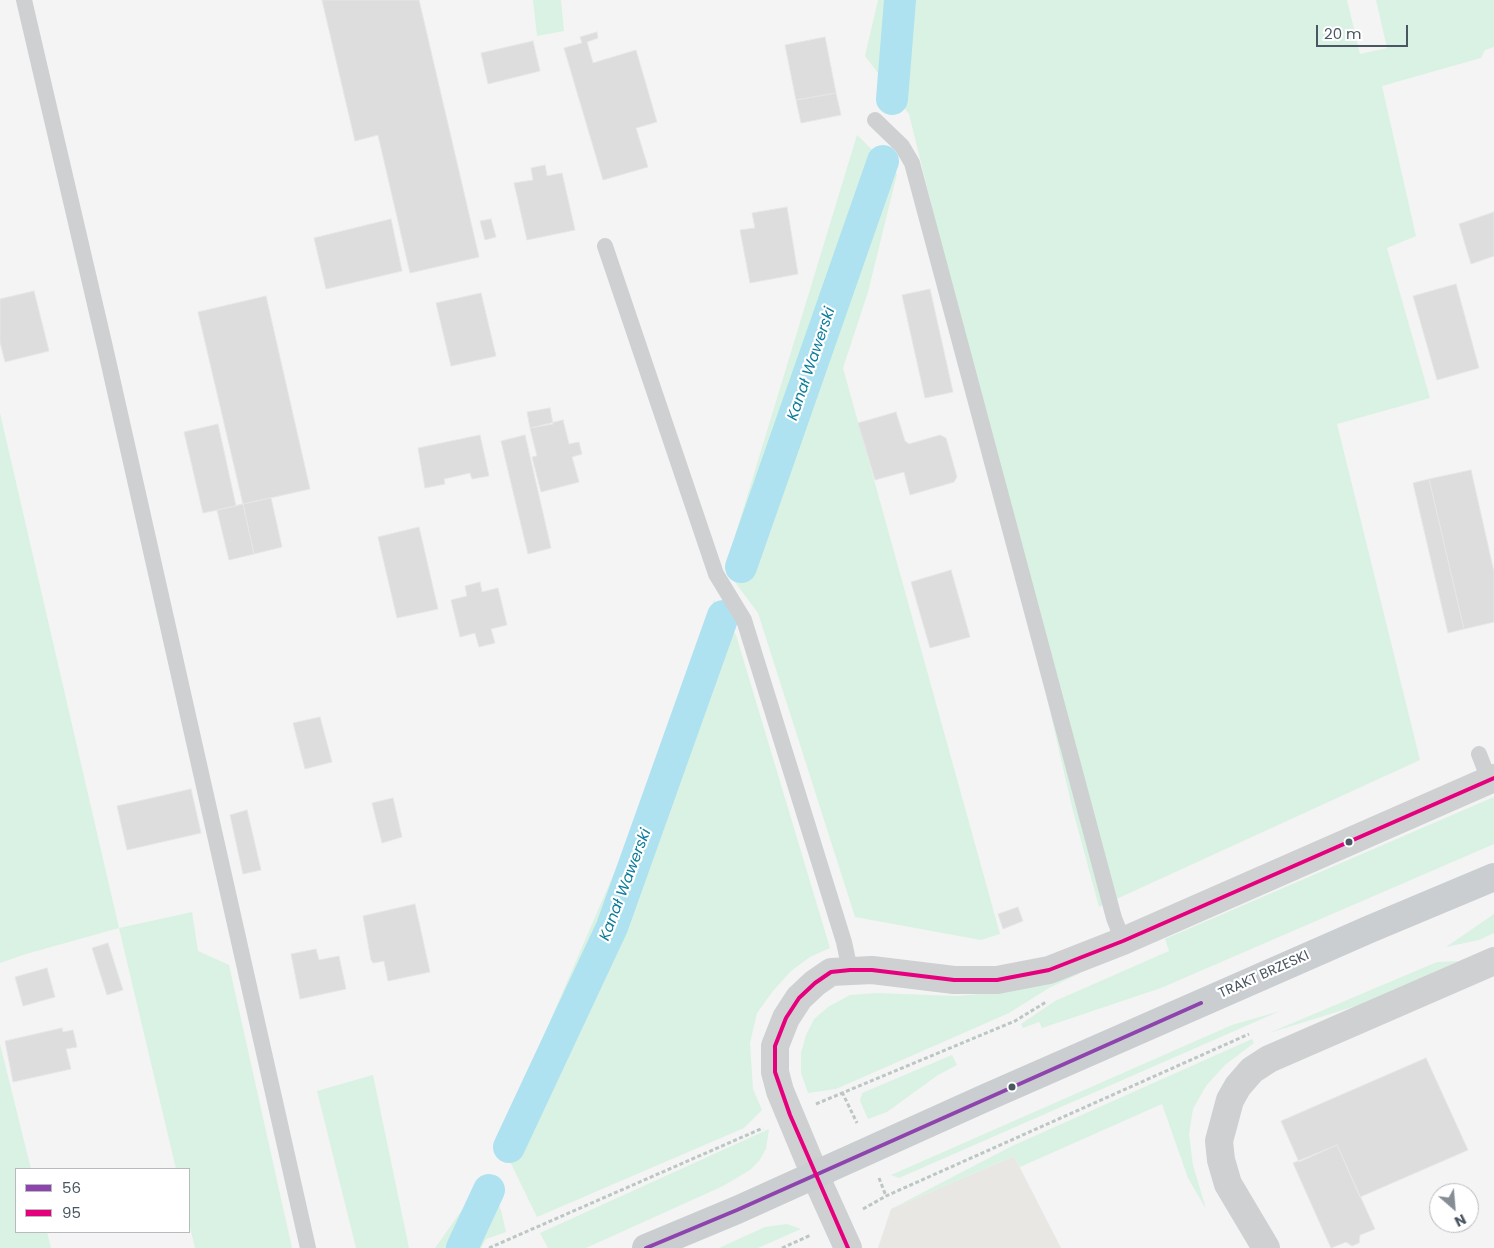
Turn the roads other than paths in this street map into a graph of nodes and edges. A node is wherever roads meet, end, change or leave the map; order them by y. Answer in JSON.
{"nodes":[{"id":1,"x":24,"y":0,"type":"edge"},
{"id":2,"x":875,"y":120,"type":"dead end"},
{"id":3,"x":604,"y":246,"type":"dead end"},
{"id":4,"x":1479,"y":754,"type":"dead end"},
{"id":5,"x":1492,"y":779,"type":"edge"},
{"id":6,"x":1494,"y":877,"type":"edge"},
{"id":7,"x":1123,"y":941,"type":"junction"},
{"id":8,"x":1494,"y":961,"type":"edge"},
{"id":9,"x":850,"y":970,"type":"junction"},
{"id":10,"x":816,"y":1175,"type":"junction"},
{"id":11,"x":843,"y":1236,"type":"edge"},
{"id":12,"x":308,"y":1248,"type":"edge"},
{"id":13,"x":646,"y":1248,"type":"edge"},
{"id":14,"x":1266,"y":1248,"type":"edge"}],
"edges":[{"from":1,"to":12,"type":"lane"},
{"from":2,"to":7,"type":"lane"},
{"from":3,"to":9,"type":"lane"},
{"from":4,"to":5,"type":"lane"},
{"from":5,"to":7,"type":"street"},
{"from":6,"to":10,"type":"main road","name":"TRAKT BRZESKI"},
{"from":7,"to":9,"type":"street"},
{"from":8,"to":14,"type":"street"},
{"from":9,"to":10,"type":"street"},
{"from":10,"to":11,"type":"street"},
{"from":10,"to":13,"type":"main road","name":"TRAKT BRZESKI"}]}
